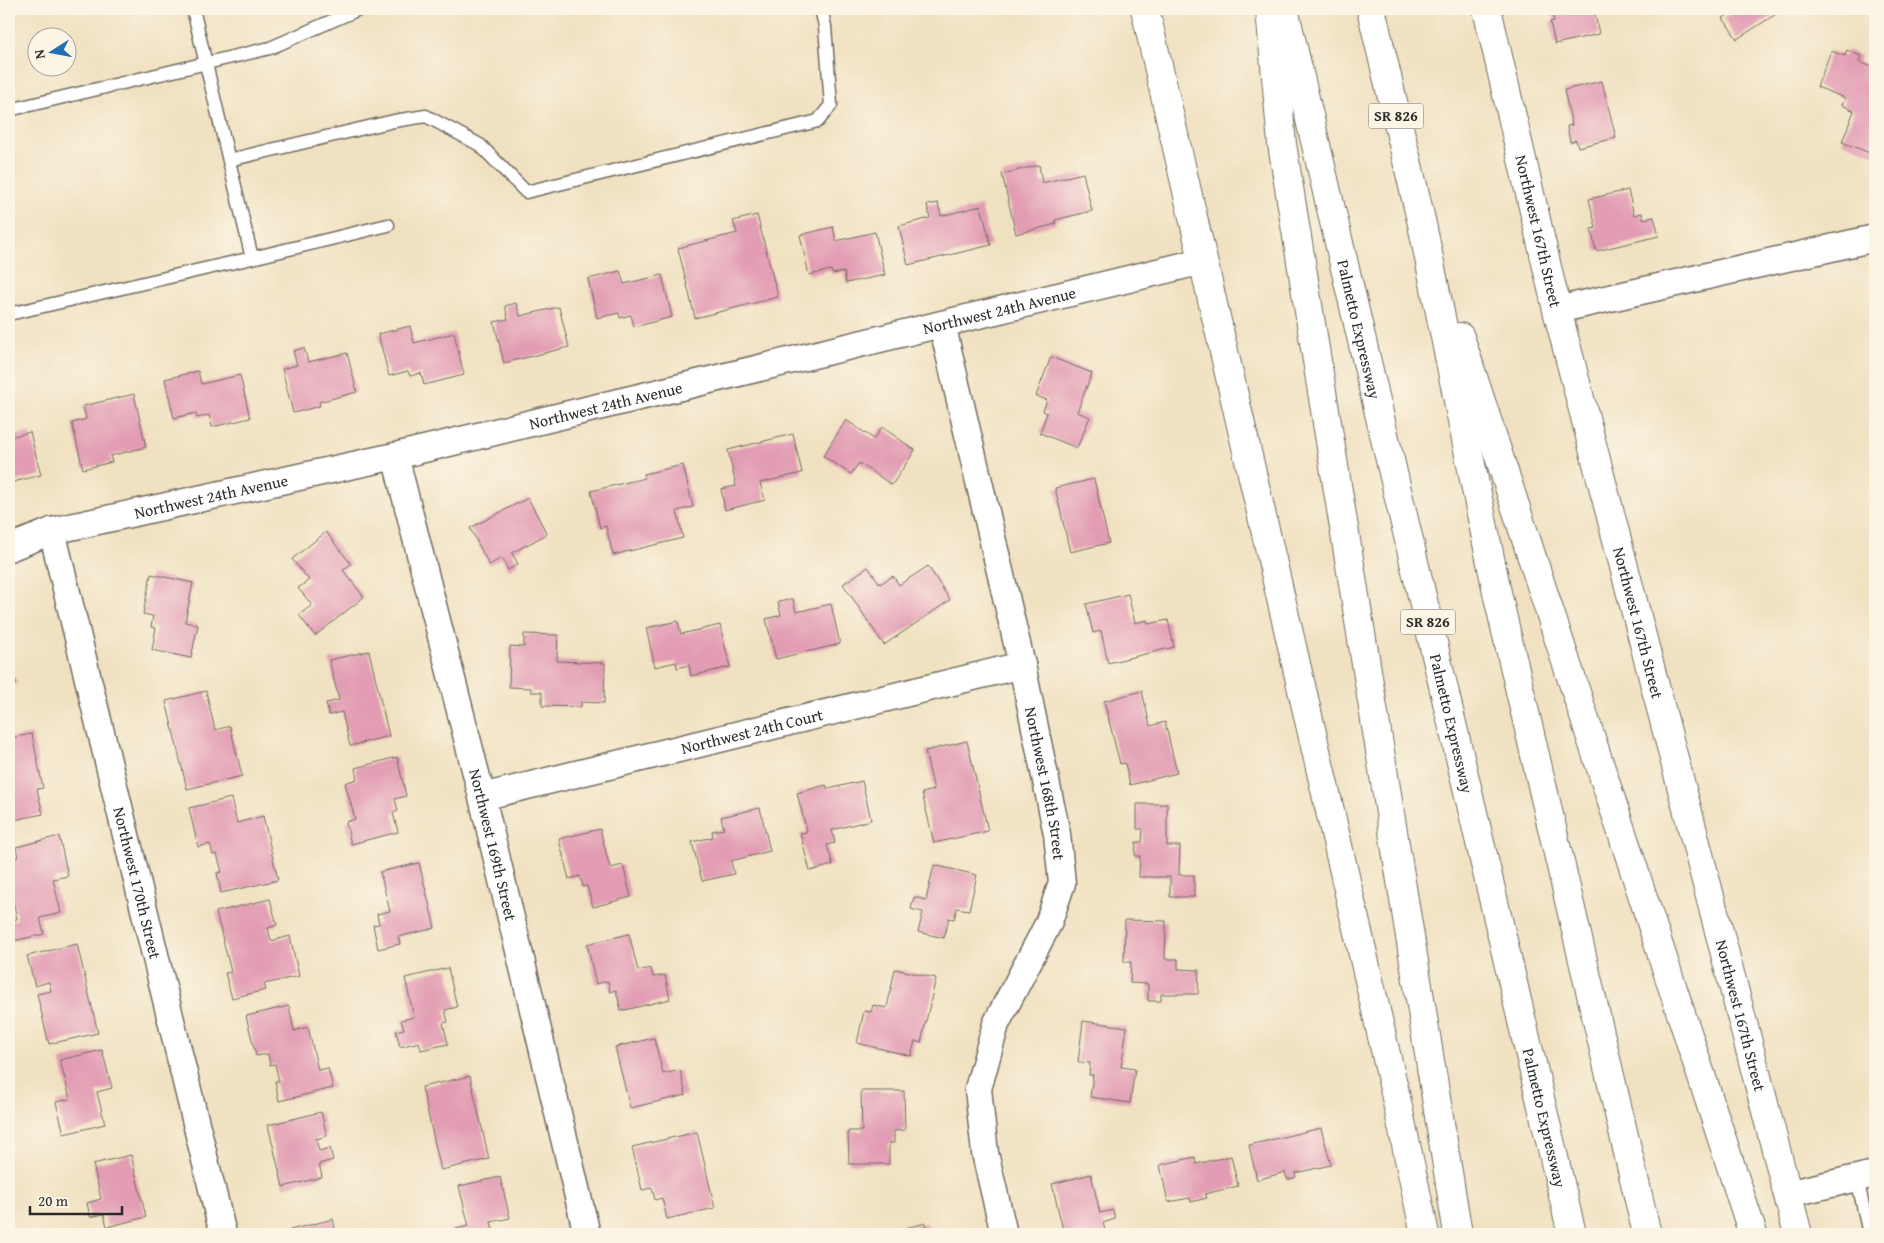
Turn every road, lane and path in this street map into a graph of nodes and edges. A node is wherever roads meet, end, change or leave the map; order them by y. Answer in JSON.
{"nodes":[{"id":1,"x":193,"y":9,"type":"edge"},
{"id":2,"x":359,"y":9,"type":"edge"},
{"id":3,"x":822,"y":9,"type":"edge"},
{"id":4,"x":1145,"y":9,"type":"edge"},
{"id":5,"x":1270,"y":9,"type":"edge"},
{"id":6,"x":1284,"y":9,"type":"edge"},
{"id":7,"x":1371,"y":9,"type":"edge"},
{"id":8,"x":1487,"y":9,"type":"edge"},
{"id":9,"x":206,"y":64,"type":"junction"},
{"id":10,"x":9,"y":110,"type":"edge"},
{"id":11,"x":229,"y":160,"type":"junction"},
{"id":12,"x":1422,"y":224,"type":"junction"},
{"id":13,"x":388,"y":225,"type":"dead end"},
{"id":14,"x":1874,"y":243,"type":"edge"},
{"id":15,"x":252,"y":258,"type":"junction"},
{"id":16,"x":1203,"y":261,"type":"junction"},
{"id":17,"x":1557,"y":310,"type":"junction"},
{"id":18,"x":9,"y":314,"type":"edge"},
{"id":19,"x":942,"y":324,"type":"junction"},
{"id":20,"x":395,"y":456,"type":"junction"},
{"id":21,"x":52,"y":531,"type":"junction"},
{"id":22,"x":9,"y":548,"type":"edge"},
{"id":23,"x":1022,"y":665,"type":"junction"},
{"id":24,"x":482,"y":797,"type":"junction"},
{"id":25,"x":1866,"y":1176,"type":"edge"},
{"id":26,"x":1787,"y":1194,"type":"junction"},
{"id":27,"x":223,"y":1234,"type":"edge"},
{"id":28,"x":587,"y":1234,"type":"edge"},
{"id":29,"x":1004,"y":1234,"type":"edge"},
{"id":30,"x":1425,"y":1234,"type":"edge"},
{"id":31,"x":1458,"y":1234,"type":"edge"},
{"id":32,"x":1572,"y":1234,"type":"edge"},
{"id":33,"x":1646,"y":1234,"type":"edge"},
{"id":34,"x":1753,"y":1234,"type":"edge"},
{"id":35,"x":1798,"y":1234,"type":"edge"},
{"id":36,"x":1870,"y":1234,"type":"edge"}],
"edges":[{"from":1,"to":9,"type":"lane"},
{"from":2,"to":9,"type":"lane"},
{"from":3,"to":11,"type":"lane"},
{"from":4,"to":16,"type":"main road"},
{"from":5,"to":31,"type":"main road"},
{"from":6,"to":32,"type":"main road","name":"Palmetto Expressway","number":"SR 826"},
{"from":7,"to":12,"type":"main road","number":"SR 826"},
{"from":8,"to":17,"type":"main road","name":"Northwest 167th Street"},
{"from":9,"to":10,"type":"lane"},
{"from":9,"to":11,"type":"lane"},
{"from":11,"to":15,"type":"lane"},
{"from":12,"to":33,"type":"main road","number":"SR 826"},
{"from":12,"to":34,"type":"main road"},
{"from":13,"to":15,"type":"lane"},
{"from":14,"to":17,"type":"street"},
{"from":15,"to":18,"type":"lane"},
{"from":16,"to":19,"type":"street","name":"Northwest 24th Avenue"},
{"from":16,"to":30,"type":"main road"},
{"from":17,"to":26,"type":"main road","name":"Northwest 167th Street"},
{"from":19,"to":20,"type":"street","name":"Northwest 24th Avenue"},
{"from":19,"to":23,"type":"street","name":"Northwest 168th Street"},
{"from":20,"to":21,"type":"street","name":"Northwest 24th Avenue"},
{"from":20,"to":24,"type":"street","name":"Northwest 169th Street"},
{"from":21,"to":22,"type":"street","name":"Northwest 24th Avenue"},
{"from":21,"to":27,"type":"street","name":"Northwest 170th Street"},
{"from":23,"to":24,"type":"street","name":"Northwest 24th Court"},
{"from":23,"to":29,"type":"street","name":"Northwest 168th Street"},
{"from":24,"to":28,"type":"street","name":"Northwest 169th Street"},
{"from":25,"to":26,"type":"street"},
{"from":25,"to":36,"type":"lane"},
{"from":26,"to":35,"type":"main road","name":"Northwest 167th Street"}]}
